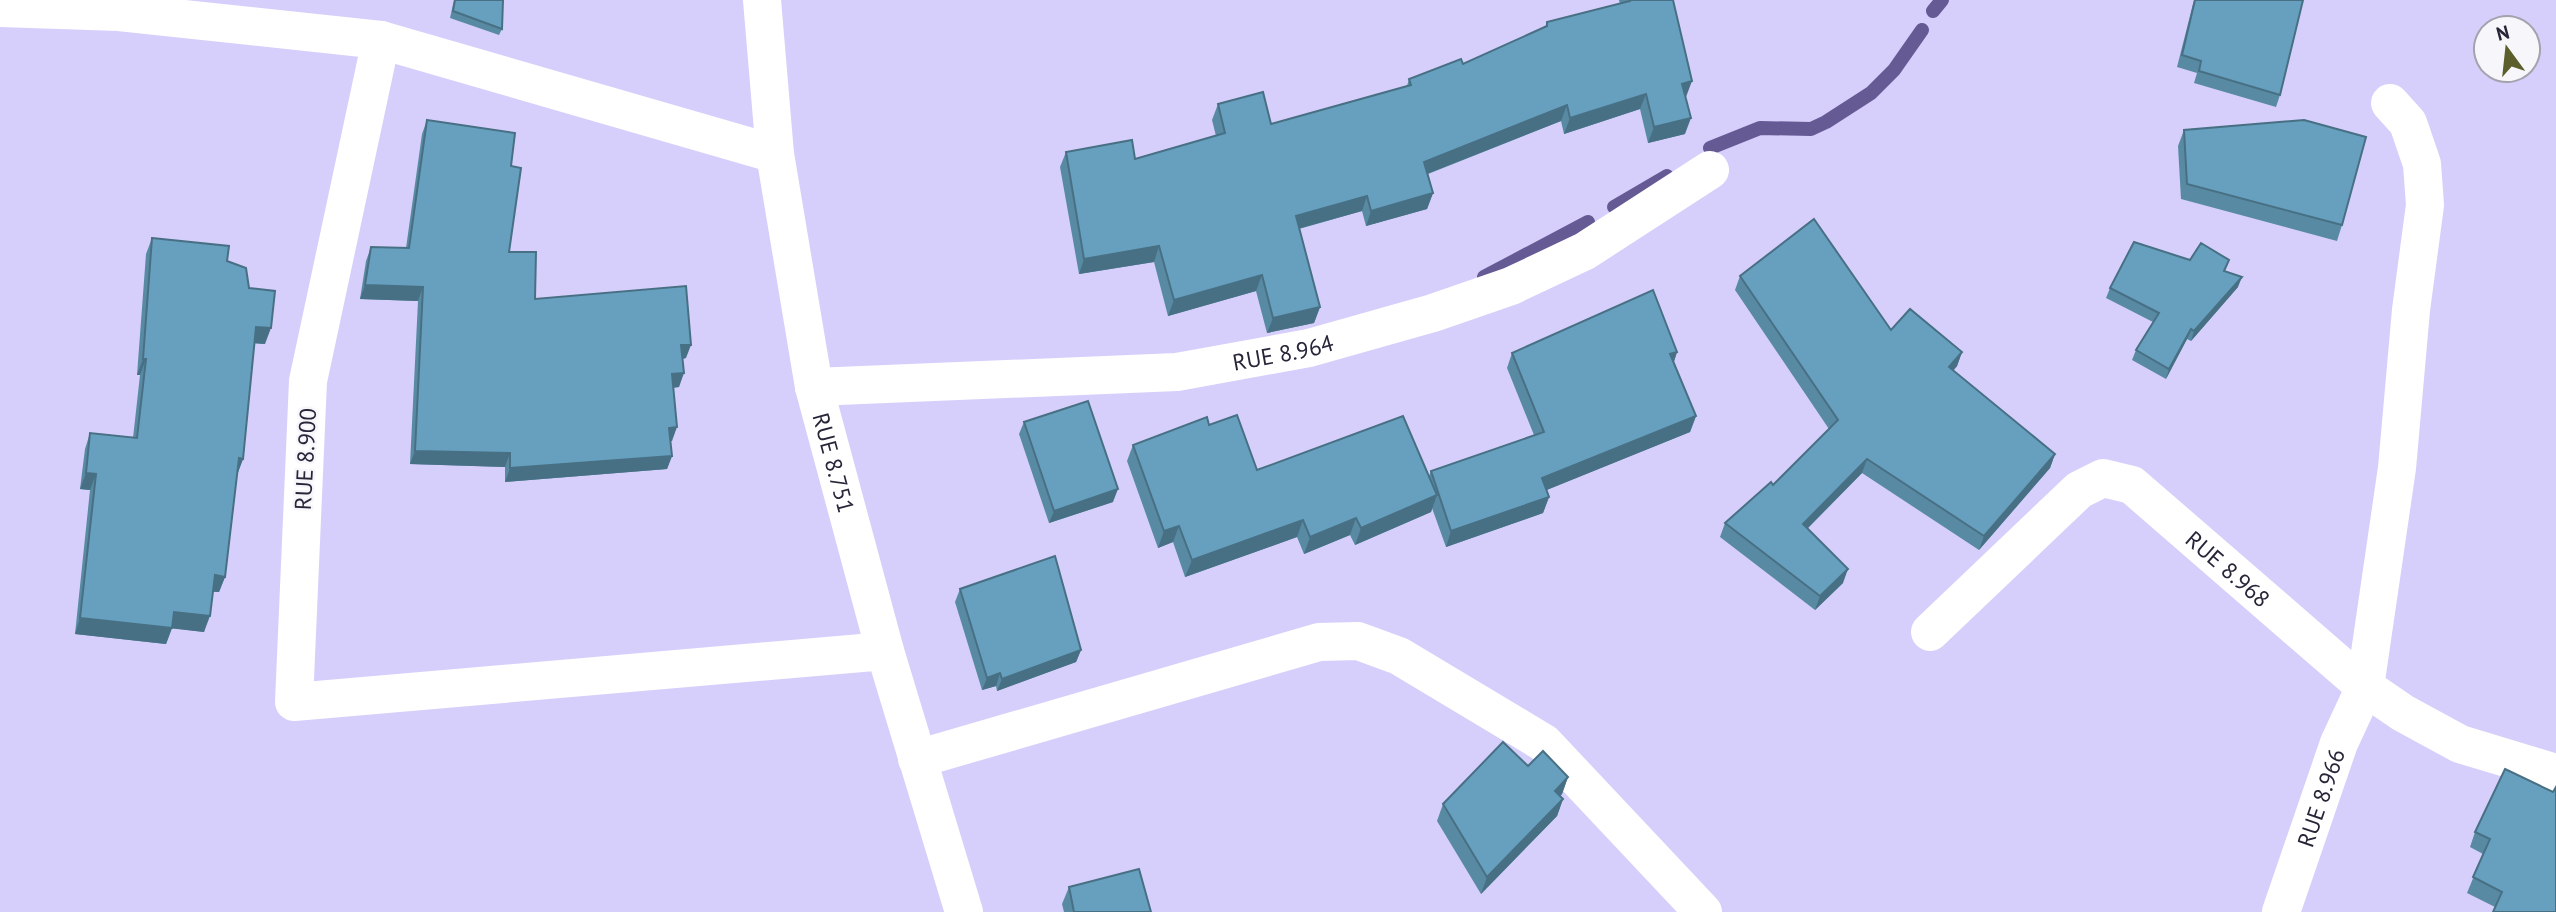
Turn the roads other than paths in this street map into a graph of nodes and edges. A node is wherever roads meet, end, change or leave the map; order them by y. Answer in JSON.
{"nodes":[{"id":1,"x":762,"y":0,"type":"edge"},
{"id":2,"x":0,"y":8,"type":"edge"},
{"id":3,"x":382,"y":40,"type":"junction"},
{"id":4,"x":2390,"y":103,"type":"dead end"},
{"id":5,"x":775,"y":154,"type":"junction"},
{"id":6,"x":1710,"y":170,"type":"dead end"},
{"id":7,"x":814,"y":387,"type":"junction"},
{"id":8,"x":1930,"y":632,"type":"dead end"},
{"id":9,"x":885,"y":651,"type":"junction"},
{"id":10,"x":2365,"y":687,"type":"junction"},
{"id":11,"x":917,"y":759,"type":"junction"},
{"id":12,"x":2556,"y":773,"type":"edge"},
{"id":13,"x":958,"y":910,"type":"edge"},
{"id":14,"x":1703,"y":912,"type":"edge"},
{"id":15,"x":2281,"y":912,"type":"edge"}],
"edges":[{"from":1,"to":5,"type":"street","name":"RUE 8.751"},
{"from":2,"to":3,"type":"street"},
{"from":3,"to":5,"type":"street"},
{"from":3,"to":9,"type":"street","name":"RUE 8.900"},
{"from":4,"to":10,"type":"street","name":"RUE 8.966"},
{"from":5,"to":7,"type":"street","name":"RUE 8.751"},
{"from":6,"to":7,"type":"street","name":"RUE 8.964"},
{"from":7,"to":9,"type":"street","name":"RUE 8.751"},
{"from":8,"to":10,"type":"street","name":"RUE 8.968"},
{"from":9,"to":11,"type":"street","name":"RUE 8.751"},
{"from":10,"to":12,"type":"street","name":"RUE 8.968"},
{"from":10,"to":15,"type":"street","name":"RUE 8.966"},
{"from":11,"to":13,"type":"street","name":"RUE 8.751"},
{"from":11,"to":14,"type":"street"}]}
